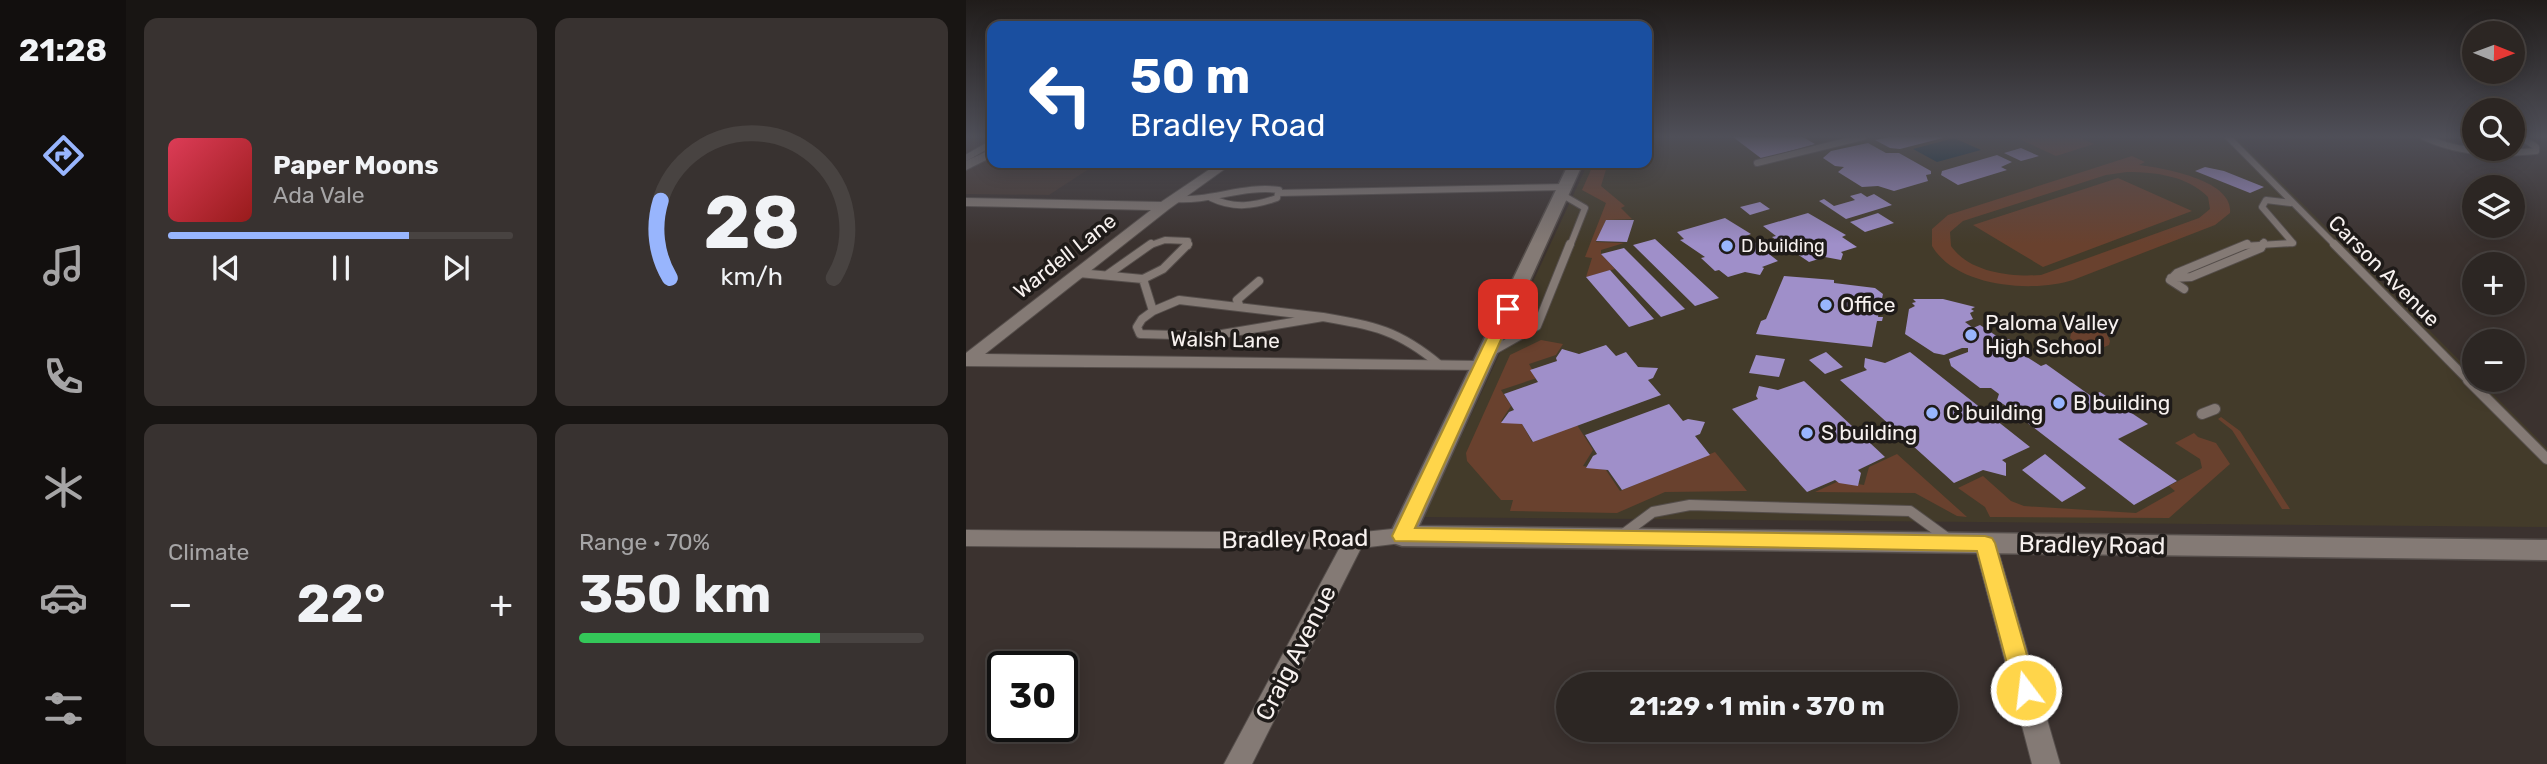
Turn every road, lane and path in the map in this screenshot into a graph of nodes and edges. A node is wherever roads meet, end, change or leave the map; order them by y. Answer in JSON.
{"nodes":[{"id":1,"x":1213,"y":173,"type":"edge"},
{"id":2,"x":1572,"y":173,"type":"edge"},
{"id":3,"x":2263,"y":173,"type":"edge"},
{"id":4,"x":1563,"y":191,"type":"junction"},
{"id":5,"x":1278,"y":193,"type":"junction"},
{"id":6,"x":1211,"y":198,"type":"junction"},
{"id":7,"x":966,"y":202,"type":"edge"},
{"id":8,"x":1169,"y":202,"type":"junction"},
{"id":9,"x":2292,"y":203,"type":"junction"},
{"id":10,"x":1079,"y":273,"type":"junction"},
{"id":11,"x":1107,"y":275,"type":"junction"},
{"id":12,"x":1143,"y":279,"type":"junction"},
{"id":13,"x":1259,"y":281,"type":"dead end"},
{"id":14,"x":2184,"y":289,"type":"dead end"},
{"id":15,"x":1240,"y":307,"type":"junction"},
{"id":16,"x":1153,"y":311,"type":"junction"},
{"id":17,"x":1324,"y":317,"type":"junction"},
{"id":18,"x":967,"y":360,"type":"edge"},
{"id":19,"x":1484,"y":360,"type":"junction"},
{"id":20,"x":1440,"y":365,"type":"junction"},
{"id":21,"x":2215,"y":408,"type":"dead end"},
{"id":22,"x":2202,"y":414,"type":"dead end"},
{"id":23,"x":2547,"y":459,"type":"edge"},
{"id":24,"x":1402,"y":536,"type":"junction"},
{"id":25,"x":966,"y":538,"type":"edge"},
{"id":26,"x":1353,"y":541,"type":"junction"},
{"id":27,"x":1985,"y":543,"type":"junction"},
{"id":28,"x":2547,"y":550,"type":"edge"},
{"id":29,"x":1238,"y":764,"type":"edge"},
{"id":30,"x":2046,"y":764,"type":"edge"}],
"edges":[{"from":1,"to":8,"type":"street","name":"Wardell Lane"},
{"from":2,"to":4,"type":"street"},
{"from":3,"to":9,"type":"lane","name":"Carson Avenue"},
{"from":4,"to":5,"type":"lane"},
{"from":4,"to":19,"type":"street"},
{"from":4,"to":19,"type":"lane"},
{"from":5,"to":6,"type":"lane"},
{"from":5,"to":6,"type":"lane"},
{"from":6,"to":8,"type":"lane"},
{"from":7,"to":8,"type":"street"},
{"from":8,"to":10,"type":"street","name":"Wardell Lane"},
{"from":9,"to":14,"type":"lane"},
{"from":9,"to":23,"type":"lane","name":"Carson Avenue"},
{"from":10,"to":11,"type":"lane"},
{"from":10,"to":18,"type":"street","name":"Wardell Lane"},
{"from":11,"to":12,"type":"lane"},
{"from":11,"to":12,"type":"lane"},
{"from":12,"to":16,"type":"lane"},
{"from":13,"to":15,"type":"lane"},
{"from":15,"to":16,"type":"lane"},
{"from":15,"to":17,"type":"lane"},
{"from":16,"to":17,"type":"lane"},
{"from":17,"to":20,"type":"lane"},
{"from":18,"to":20,"type":"street","name":"Walsh Lane"},
{"from":19,"to":20,"type":"street","name":"Walsh Lane"},
{"from":19,"to":24,"type":"street"},
{"from":21,"to":22,"type":"lane"},
{"from":24,"to":26,"type":"street","name":"Bradley Road"},
{"from":24,"to":27,"type":"street","name":"Bradley Road"},
{"from":25,"to":26,"type":"street","name":"Bradley Road"},
{"from":26,"to":29,"type":"street","name":"Craig Avenue"},
{"from":27,"to":28,"type":"street","name":"Bradley Road"},
{"from":27,"to":30,"type":"street"}]}
